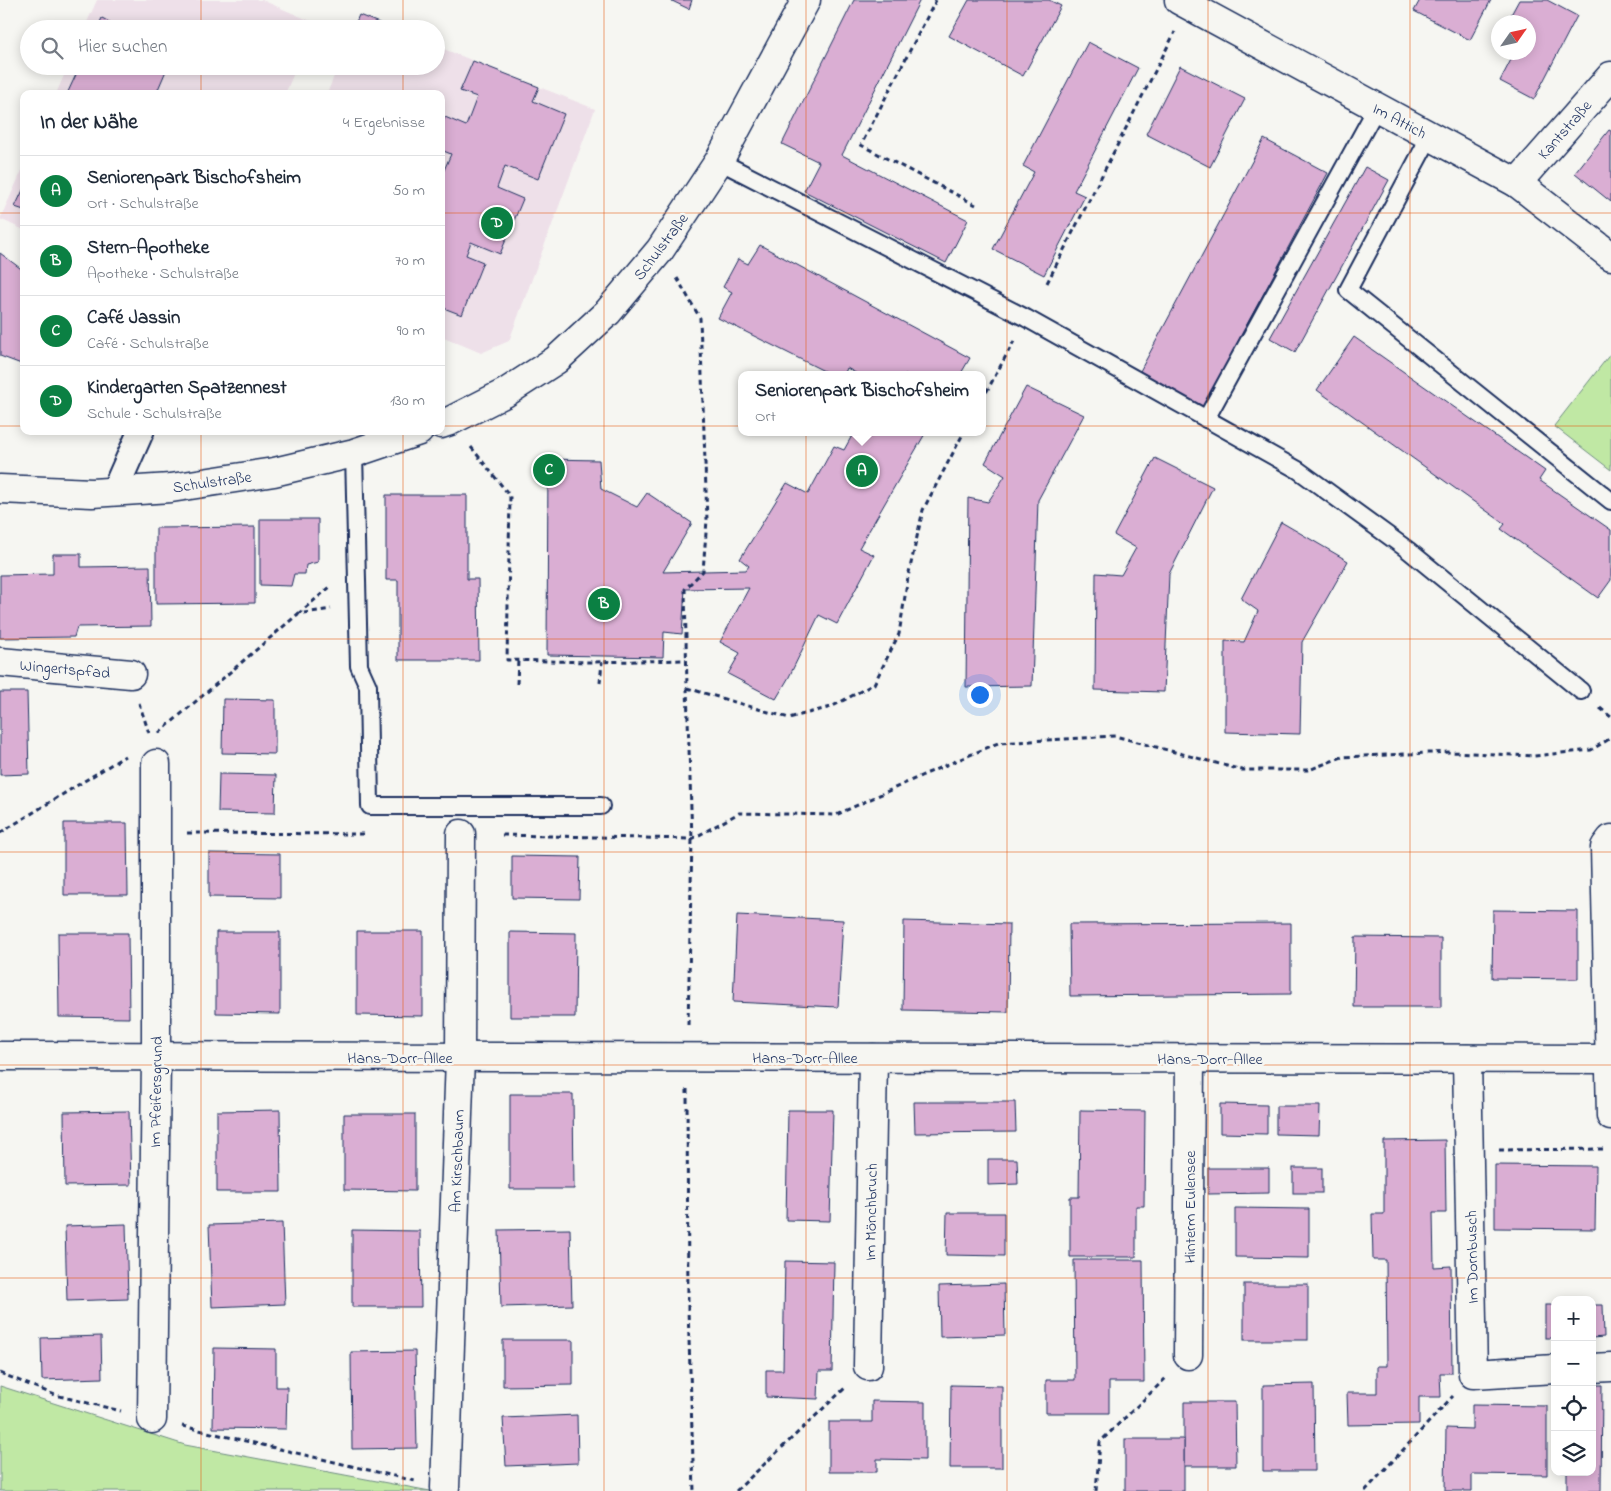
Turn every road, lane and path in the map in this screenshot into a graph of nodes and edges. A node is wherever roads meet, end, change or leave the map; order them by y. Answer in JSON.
{"nodes":[{"id":1,"x":806,"y":0,"type":"edge"},
{"id":2,"x":936,"y":0,"type":"edge"},
{"id":3,"x":1184,"y":2,"type":"edge"},
{"id":4,"x":1611,"y":76,"type":"edge"},
{"id":5,"x":1377,"y":107,"type":"junction"},
{"id":6,"x":1430,"y":136,"type":"junction"},
{"id":7,"x":719,"y":161,"type":"junction"},
{"id":8,"x":1517,"y":183,"type":"junction"},
{"id":9,"x":976,"y":205,"type":"dead end"},
{"id":10,"x":660,"y":250,"type":"junction"},
{"id":11,"x":1611,"y":256,"type":"edge"},
{"id":12,"x":1047,"y":283,"type":"dead end"},
{"id":13,"x":1026,"y":318,"type":"junction"},
{"id":14,"x":986,"y":393,"type":"edge"},
{"id":15,"x":1206,"y":419,"type":"junction"},
{"id":16,"x":446,"y":422,"type":"edge"},
{"id":17,"x":139,"y":435,"type":"edge"},
{"id":18,"x":407,"y":435,"type":"edge"},
{"id":19,"x":962,"y":436,"type":"edge"},
{"id":20,"x":354,"y":453,"type":"junction"},
{"id":21,"x":0,"y":489,"type":"edge"},
{"id":22,"x":114,"y":492,"type":"junction"},
{"id":23,"x":1611,"y":501,"type":"edge"},
{"id":24,"x":357,"y":564,"type":"junction"},
{"id":25,"x":685,"y":589,"type":"dead end"},
{"id":26,"x":358,"y":606,"type":"junction"},
{"id":27,"x":298,"y":614,"type":"junction"},
{"id":28,"x":518,"y":660,"type":"junction"},
{"id":29,"x":686,"y":660,"type":"dead end"},
{"id":30,"x":0,"y":662,"type":"edge"},
{"id":31,"x":602,"y":662,"type":"junction"},
{"id":32,"x":130,"y":674,"type":"joint"},
{"id":33,"x":600,"y":683,"type":"dead end"},
{"id":34,"x":517,"y":684,"type":"dead end"},
{"id":35,"x":687,"y":688,"type":"dead end"},
{"id":36,"x":1581,"y":691,"type":"dead end"},
{"id":37,"x":1611,"y":738,"type":"edge"},
{"id":38,"x":153,"y":752,"type":"junction"},
{"id":39,"x":126,"y":756,"type":"dead end"},
{"id":40,"x":602,"y":806,"type":"dead end"},
{"id":41,"x":0,"y":833,"type":"edge"},
{"id":42,"x":156,"y":833,"type":"junction"},
{"id":43,"x":372,"y":834,"type":"dead end"},
{"id":44,"x":461,"y":834,"type":"joint"},
{"id":45,"x":1611,"y":839,"type":"edge"},
{"id":46,"x":0,"y":1056,"type":"edge"},
{"id":47,"x":156,"y":1056,"type":"junction"},
{"id":48,"x":460,"y":1057,"type":"junction"},
{"id":49,"x":872,"y":1058,"type":"junction"},
{"id":50,"x":1190,"y":1058,"type":"junction"},
{"id":51,"x":1467,"y":1059,"type":"junction"},
{"id":52,"x":1610,"y":1059,"type":"edge"},
{"id":53,"x":1611,"y":1110,"type":"edge"},
{"id":54,"x":1611,"y":1116,"type":"edge"},
{"id":55,"x":1611,"y":1149,"type":"edge"},
{"id":56,"x":1468,"y":1150,"type":"junction"},
{"id":57,"x":1188,"y":1355,"type":"joint"},
{"id":58,"x":868,"y":1366,"type":"joint"},
{"id":59,"x":1611,"y":1366,"type":"edge"},
{"id":60,"x":1596,"y":1368,"type":"edge"},
{"id":61,"x":1551,"y":1370,"type":"edge"},
{"id":62,"x":0,"y":1373,"type":"edge"},
{"id":63,"x":1473,"y":1374,"type":"junction"},
{"id":64,"x":152,"y":1419,"type":"junction"},
{"id":65,"x":444,"y":1488,"type":"joint"},
{"id":66,"x":736,"y":1491,"type":"edge"},
{"id":67,"x":1096,"y":1491,"type":"edge"},
{"id":68,"x":1365,"y":1491,"type":"edge"}],
"edges":[{"from":1,"to":7,"type":"street","name":"Schulstraße"},
{"from":2,"to":9,"type":"path"},
{"from":3,"to":5,"type":"street","name":"Im Attich"},
{"from":3,"to":12,"type":"path"},
{"from":4,"to":8,"type":"street","name":"Kantstraße"},
{"from":5,"to":6,"type":"street","name":"Im Attich"},
{"from":5,"to":15,"type":"lane"},
{"from":6,"to":8,"type":"street","name":"Im Attich"},
{"from":6,"to":23,"type":"lane"},
{"from":7,"to":10,"type":"street","name":"Schulstraße"},
{"from":7,"to":13,"type":"lane"},
{"from":8,"to":11,"type":"street","name":"Im Attich"},
{"from":10,"to":16,"type":"street","name":"Schulstraße"},
{"from":10,"to":25,"type":"path"},
{"from":13,"to":14,"type":"path"},
{"from":13,"to":15,"type":"lane"},
{"from":15,"to":36,"type":"lane"},
{"from":16,"to":28,"type":"path"},
{"from":17,"to":22,"type":"street"},
{"from":18,"to":20,"type":"street","name":"Schulstraße"},
{"from":19,"to":35,"type":"path"},
{"from":20,"to":22,"type":"street","name":"Schulstraße"},
{"from":20,"to":24,"type":"lane"},
{"from":21,"to":22,"type":"street","name":"Schulstraße"},
{"from":24,"to":26,"type":"lane"},
{"from":24,"to":27,"type":"path"},
{"from":26,"to":27,"type":"path"},
{"from":26,"to":40,"type":"lane"},
{"from":27,"to":38,"type":"path"},
{"from":28,"to":31,"type":"path"},
{"from":28,"to":34,"type":"path"},
{"from":29,"to":31,"type":"path"},
{"from":30,"to":32,"type":"street","name":"Wingertspfad"},
{"from":31,"to":33,"type":"path"},
{"from":32,"to":38,"type":"path"},
{"from":37,"to":44,"type":"path"},
{"from":38,"to":42,"type":"street","name":"Im Pfeifersgrund"},
{"from":39,"to":41,"type":"path"},
{"from":42,"to":43,"type":"path"},
{"from":42,"to":47,"type":"street","name":"Im Pfeifersgrund"},
{"from":44,"to":48,"type":"street","name":"Am Kirschbaum"},
{"from":45,"to":52,"type":"street"},
{"from":46,"to":47,"type":"street","name":"Hans-Dorr-Allee"},
{"from":47,"to":48,"type":"street","name":"Hans-Dorr-Allee"},
{"from":47,"to":64,"type":"street","name":"Im Pfeifersgrund"},
{"from":48,"to":49,"type":"street","name":"Hans-Dorr-Allee"},
{"from":48,"to":65,"type":"street","name":"Am Kirschbaum"},
{"from":49,"to":50,"type":"street","name":"Hans-Dorr-Allee"},
{"from":49,"to":58,"type":"street","name":"Im Mönchbruch"},
{"from":50,"to":51,"type":"street","name":"Hans-Dorr-Allee"},
{"from":50,"to":57,"type":"street","name":"Hinterm Eulensee"},
{"from":51,"to":52,"type":"street","name":"Hans-Dorr-Allee"},
{"from":51,"to":56,"type":"street","name":"Im Dornbusch"},
{"from":52,"to":53,"type":"street"},
{"from":53,"to":54,"type":"street"},
{"from":55,"to":56,"type":"path"},
{"from":56,"to":63,"type":"street","name":"Im Dornbusch"},
{"from":57,"to":67,"type":"path"},
{"from":58,"to":66,"type":"path"},
{"from":59,"to":60,"type":"street"},
{"from":61,"to":63,"type":"street"},
{"from":62,"to":64,"type":"path"},
{"from":63,"to":68,"type":"path"},
{"from":64,"to":65,"type":"path"}]}
